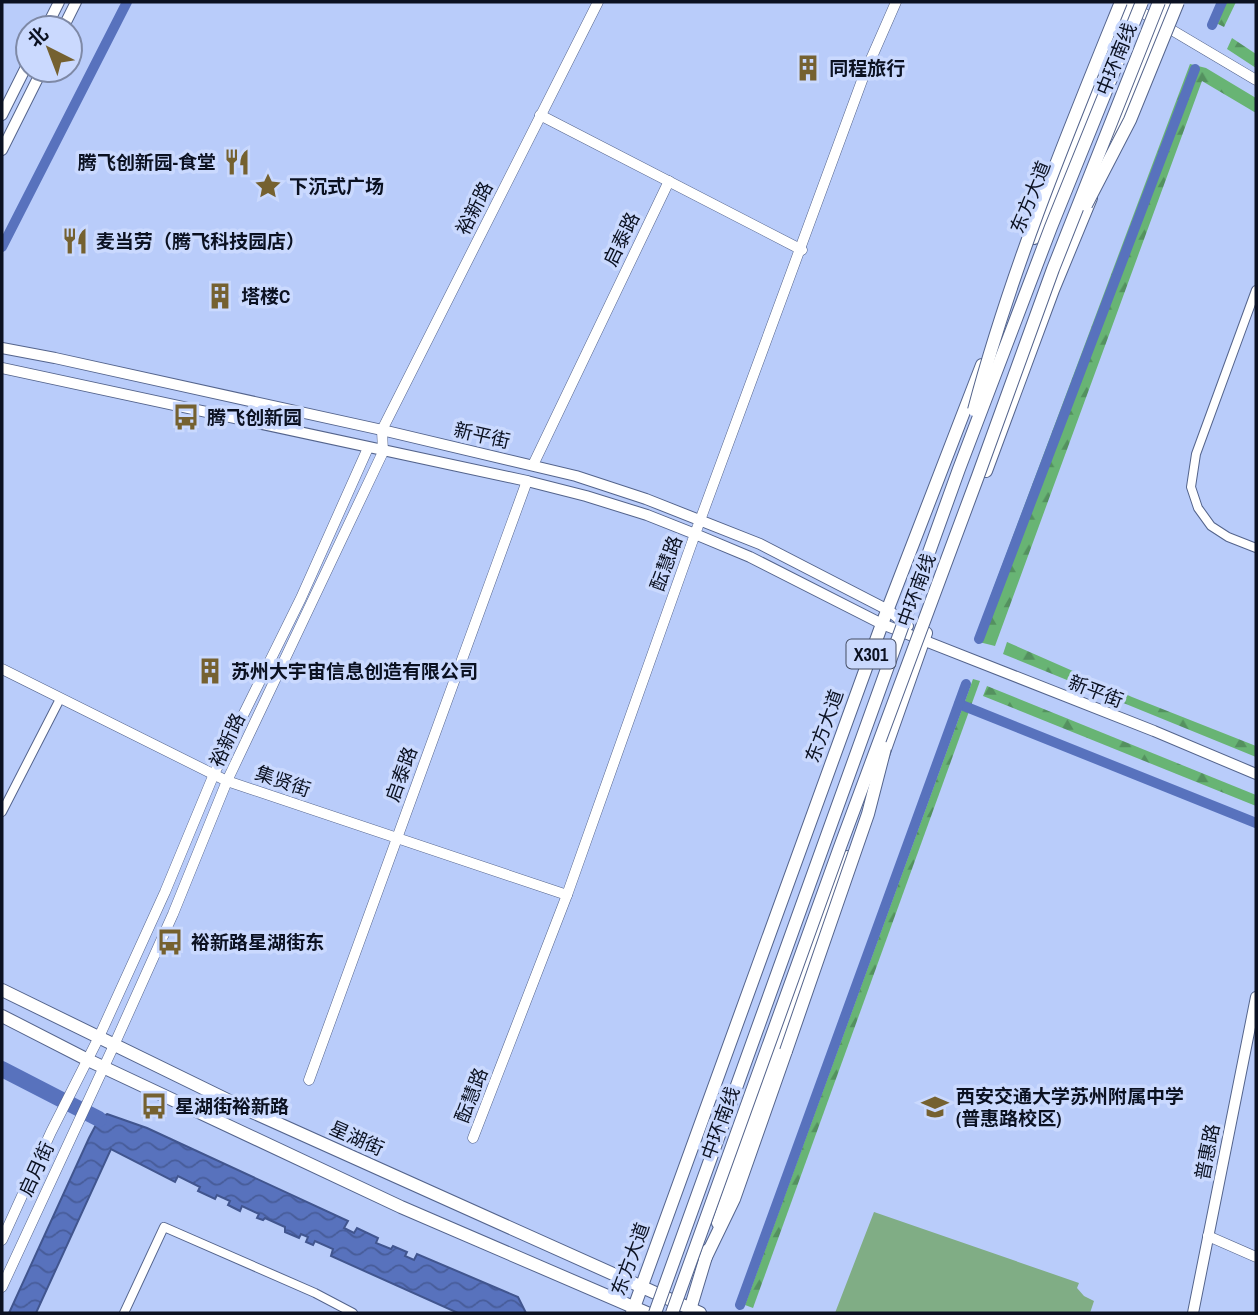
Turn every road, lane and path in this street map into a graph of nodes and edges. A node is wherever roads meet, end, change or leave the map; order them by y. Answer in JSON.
{"nodes":[{"id":1,"x":598,"y":2,"type":"edge"},
{"id":2,"x":896,"y":2,"type":"edge"},
{"id":3,"x":1142,"y":2,"type":"edge"},
{"id":4,"x":1160,"y":2,"type":"edge"},
{"id":5,"x":1171,"y":2,"type":"edge"},
{"id":6,"x":1178,"y":2,"type":"edge"},
{"id":7,"x":1126,"y":3,"type":"edge"},
{"id":8,"x":1162,"y":22,"type":"junction"},
{"id":9,"x":1256,"y":80,"type":"edge"},
{"id":10,"x":18,"y":84,"type":"edge"},
{"id":11,"x":35,"y":84,"type":"edge"},
{"id":12,"x":2,"y":115,"type":"edge"},
{"id":13,"x":540,"y":115,"type":"junction"},
{"id":14,"x":2,"y":150,"type":"edge"},
{"id":15,"x":669,"y":181,"type":"junction"},
{"id":16,"x":802,"y":250,"type":"junction"},
{"id":17,"x":1053,"y":269,"type":"junction"},
{"id":18,"x":1256,"y":290,"type":"edge"},
{"id":19,"x":2,"y":348,"type":"edge"},
{"id":20,"x":2,"y":368,"type":"edge"},
{"id":21,"x":382,"y":430,"type":"junction"},
{"id":22,"x":368,"y":448,"type":"junction"},
{"id":23,"x":383,"y":452,"type":"junction"},
{"id":24,"x":533,"y":465,"type":"junction"},
{"id":25,"x":959,"y":469,"type":"junction"},
{"id":26,"x":527,"y":481,"type":"junction"},
{"id":27,"x":701,"y":520,"type":"junction"},
{"id":28,"x":695,"y":534,"type":"junction"},
{"id":29,"x":1256,"y":548,"type":"edge"},
{"id":30,"x":888,"y":610,"type":"junction"},
{"id":31,"x":882,"y":624,"type":"junction"},
{"id":32,"x":924,"y":639,"type":"junction"},
{"id":33,"x":2,"y":669,"type":"edge"},
{"id":34,"x":899,"y":691,"type":"junction"},
{"id":35,"x":60,"y":699,"type":"junction"},
{"id":36,"x":214,"y":774,"type":"junction"},
{"id":37,"x":1256,"y":774,"type":"edge"},
{"id":38,"x":227,"y":781,"type":"junction"},
{"id":39,"x":2,"y":812,"type":"edge"},
{"id":40,"x":397,"y":838,"type":"junction"},
{"id":41,"x":566,"y":895,"type":"junction"},
{"id":42,"x":2,"y":990,"type":"edge"},
{"id":43,"x":1256,"y":997,"type":"edge"},
{"id":44,"x":2,"y":1016,"type":"edge"},
{"id":45,"x":99,"y":1037,"type":"junction"},
{"id":46,"x":115,"y":1043,"type":"junction"},
{"id":47,"x":88,"y":1060,"type":"junction"},
{"id":48,"x":104,"y":1067,"type":"junction"},
{"id":49,"x":309,"y":1080,"type":"dead end"},
{"id":50,"x":474,"y":1138,"type":"dead end"},
{"id":51,"x":1208,"y":1236,"type":"junction"},
{"id":52,"x":2,"y":1240,"type":"edge"},
{"id":53,"x":1256,"y":1257,"type":"edge"},
{"id":54,"x":705,"y":1259,"type":"junction"},
{"id":55,"x":641,"y":1286,"type":"junction"},
{"id":56,"x":2,"y":1287,"type":"edge"},
{"id":57,"x":633,"y":1310,"type":"edge"},
{"id":58,"x":693,"y":1312,"type":"edge"},
{"id":59,"x":124,"y":1313,"type":"edge"},
{"id":60,"x":353,"y":1313,"type":"edge"},
{"id":61,"x":647,"y":1313,"type":"edge"},
{"id":62,"x":655,"y":1313,"type":"edge"},
{"id":63,"x":672,"y":1313,"type":"edge"},
{"id":64,"x":1193,"y":1313,"type":"edge"}],
"edges":[{"from":1,"to":13,"type":"street","name":"裕新路"},
{"from":2,"to":16,"type":"street","name":"酝慧路"},
{"from":3,"to":25,"type":"main road","name":"中环南线","bridge":true},
{"from":4,"to":17,"type":"main road","name":"中环南线","bridge":true},
{"from":5,"to":8,"type":"main road","number":"X301"},
{"from":6,"to":17,"type":"main road","bridge":true},
{"from":7,"to":8,"type":"street"},
{"from":7,"to":25,"type":"main road","bridge":true},
{"from":7,"to":30,"type":"main road","name":"东方大道","number":"X301"},
{"from":8,"to":9,"type":"street"},
{"from":8,"to":32,"type":"main road","number":"X301"},
{"from":10,"to":12,"type":"main road"},
{"from":11,"to":14,"type":"main road"},
{"from":13,"to":15,"type":"street"},
{"from":13,"to":21,"type":"street","name":"裕新路"},
{"from":15,"to":16,"type":"street"},
{"from":15,"to":24,"type":"street","name":"启泰路"},
{"from":16,"to":27,"type":"street","name":"酝慧路"},
{"from":17,"to":34,"type":"main road","name":"中环南线","bridge":true},
{"from":18,"to":29,"type":"street"},
{"from":19,"to":21,"type":"main road","name":"新平街"},
{"from":20,"to":22,"type":"main road","name":"新平街"},
{"from":21,"to":22,"type":"main road","name":"裕新路"},
{"from":21,"to":23,"type":"street","name":"裕新路"},
{"from":21,"to":24,"type":"main road","name":"新平街"},
{"from":22,"to":23,"type":"main road","name":"新平街"},
{"from":22,"to":36,"type":"street","name":"裕新路"},
{"from":23,"to":26,"type":"main road","name":"新平街"},
{"from":23,"to":38,"type":"street","name":"裕新路"},
{"from":24,"to":27,"type":"main road","name":"新平街"},
{"from":25,"to":62,"type":"main road","name":"中环南线","bridge":true},
{"from":26,"to":28,"type":"main road","name":"新平街"},
{"from":26,"to":40,"type":"street","name":"启泰路"},
{"from":27,"to":28,"type":"street","name":"酝慧路"},
{"from":27,"to":30,"type":"main road","name":"新平街"},
{"from":28,"to":31,"type":"main road","name":"新平街"},
{"from":28,"to":41,"type":"street","name":"酝慧路"},
{"from":30,"to":31,"type":"main road","name":"东方大道","number":"X301"},
{"from":30,"to":32,"type":"main road","name":"新平街"},
{"from":31,"to":32,"type":"main road","name":"新平街"},
{"from":31,"to":55,"type":"main road","name":"东方大道","number":"X301"},
{"from":32,"to":37,"type":"main road","name":"新平街"},
{"from":32,"to":54,"type":"main road","number":"X301"},
{"from":33,"to":35,"type":"street","name":"集贤街"},
{"from":34,"to":54,"type":"main road","bridge":true},
{"from":34,"to":63,"type":"main road","name":"中环南线","bridge":true},
{"from":35,"to":36,"type":"street","name":"集贤街"},
{"from":35,"to":39,"type":"street"},
{"from":36,"to":38,"type":"street","name":"集贤街"},
{"from":36,"to":45,"type":"street","name":"裕新路"},
{"from":38,"to":40,"type":"street","name":"集贤街"},
{"from":38,"to":46,"type":"street","name":"裕新路"},
{"from":40,"to":41,"type":"street","name":"集贤街"},
{"from":40,"to":49,"type":"street","name":"启泰路"},
{"from":41,"to":50,"type":"street","name":"酝慧路"},
{"from":42,"to":45,"type":"main road","name":"星湖街"},
{"from":43,"to":51,"type":"main road","name":"普惠路"},
{"from":44,"to":47,"type":"main road"},
{"from":45,"to":46,"type":"main road","name":"星湖街"},
{"from":45,"to":47,"type":"street","name":"裕新路"},
{"from":46,"to":48,"type":"street","name":"裕新路"},
{"from":46,"to":55,"type":"main road","name":"星湖街"},
{"from":47,"to":48,"type":"main road"},
{"from":47,"to":52,"type":"street","name":"启月街"},
{"from":48,"to":56,"type":"street","name":"启月街"},
{"from":48,"to":57,"type":"main road"},
{"from":51,"to":53,"type":"street"},
{"from":51,"to":64,"type":"main road","name":"普惠路"},
{"from":54,"to":58,"type":"main road","number":"X301"},
{"from":55,"to":57,"type":"main road","name":"东方大道","number":"X301"},
{"from":55,"to":58,"type":"main road","name":"星湖街"},
{"from":57,"to":61,"type":"main road"},
{"from":59,"to":60,"type":"street"}]}
